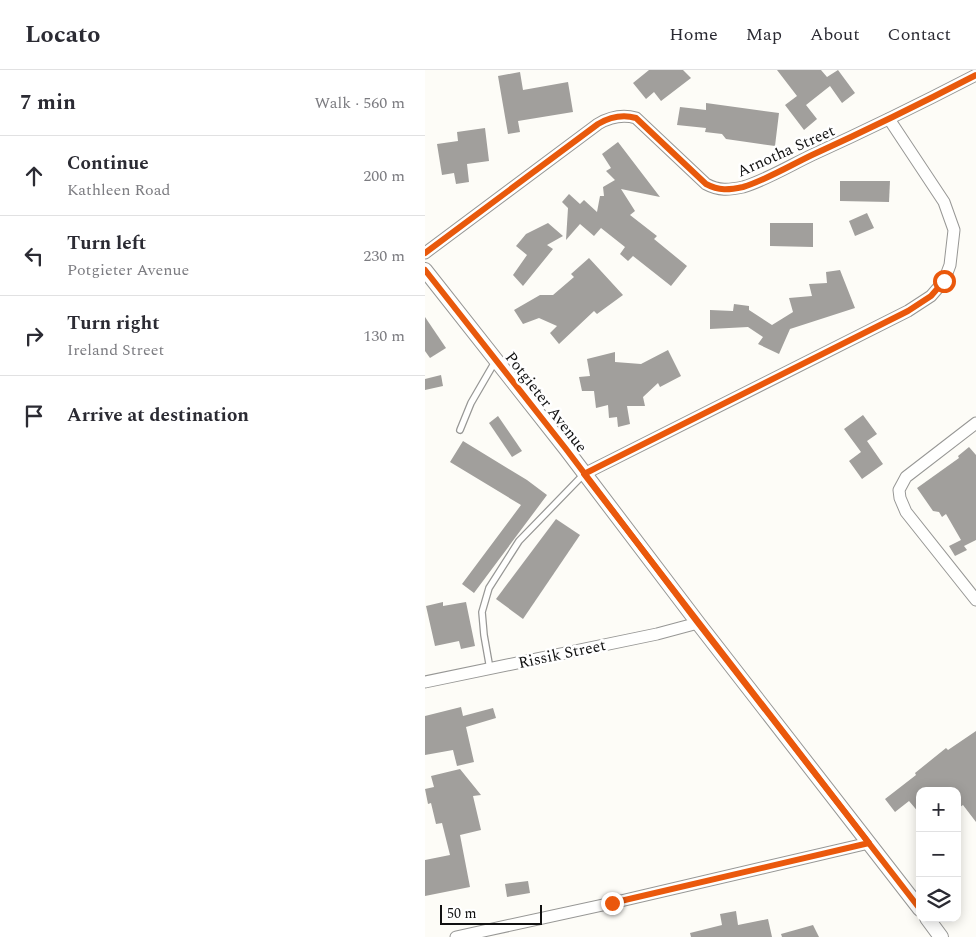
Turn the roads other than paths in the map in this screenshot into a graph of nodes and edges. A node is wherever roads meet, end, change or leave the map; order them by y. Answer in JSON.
{"nodes":[{"id":1,"x":976,"y":75,"type":"edge"},
{"id":2,"x":889,"y":119,"type":"junction"},
{"id":3,"x":425,"y":253,"type":"edge"},
{"id":4,"x":425,"y":270,"type":"edge"},
{"id":5,"x":496,"y":360,"type":"junction"},
{"id":6,"x":976,"y":423,"type":"edge"},
{"id":7,"x":460,"y":430,"type":"dead end"},
{"id":8,"x":584,"y":474,"type":"junction"},
{"id":9,"x":976,"y":600,"type":"edge"},
{"id":10,"x":697,"y":623,"type":"junction"},
{"id":11,"x":490,"y":669,"type":"junction"},
{"id":12,"x":425,"y":682,"type":"edge"},
{"id":13,"x":869,"y":843,"type":"junction"},
{"id":14,"x":916,"y":904,"type":"edge"},
{"id":15,"x":930,"y":922,"type":"edge"},
{"id":16,"x":456,"y":937,"type":"edge"},
{"id":17,"x":941,"y":937,"type":"edge"}],
"edges":[{"from":1,"to":2,"type":"street","name":"Arnotha Street"},
{"from":2,"to":3,"type":"street","name":"Arnotha Street"},
{"from":2,"to":8,"type":"street"},
{"from":4,"to":5,"type":"street","name":"Potgieter Avenue"},
{"from":5,"to":7,"type":"lane"},
{"from":5,"to":8,"type":"street","name":"Potgieter Avenue"},
{"from":6,"to":9,"type":"street"},
{"from":8,"to":10,"type":"street","name":"Potgieter Avenue"},
{"from":8,"to":11,"type":"lane"},
{"from":10,"to":11,"type":"street","name":"Rissik Street"},
{"from":10,"to":13,"type":"street","name":"Potgieter Avenue"},
{"from":11,"to":12,"type":"street","name":"Rissik Street"},
{"from":13,"to":14,"type":"street","name":"Potgieter Avenue"},
{"from":13,"to":16,"type":"street"},
{"from":15,"to":17,"type":"street"}]}
